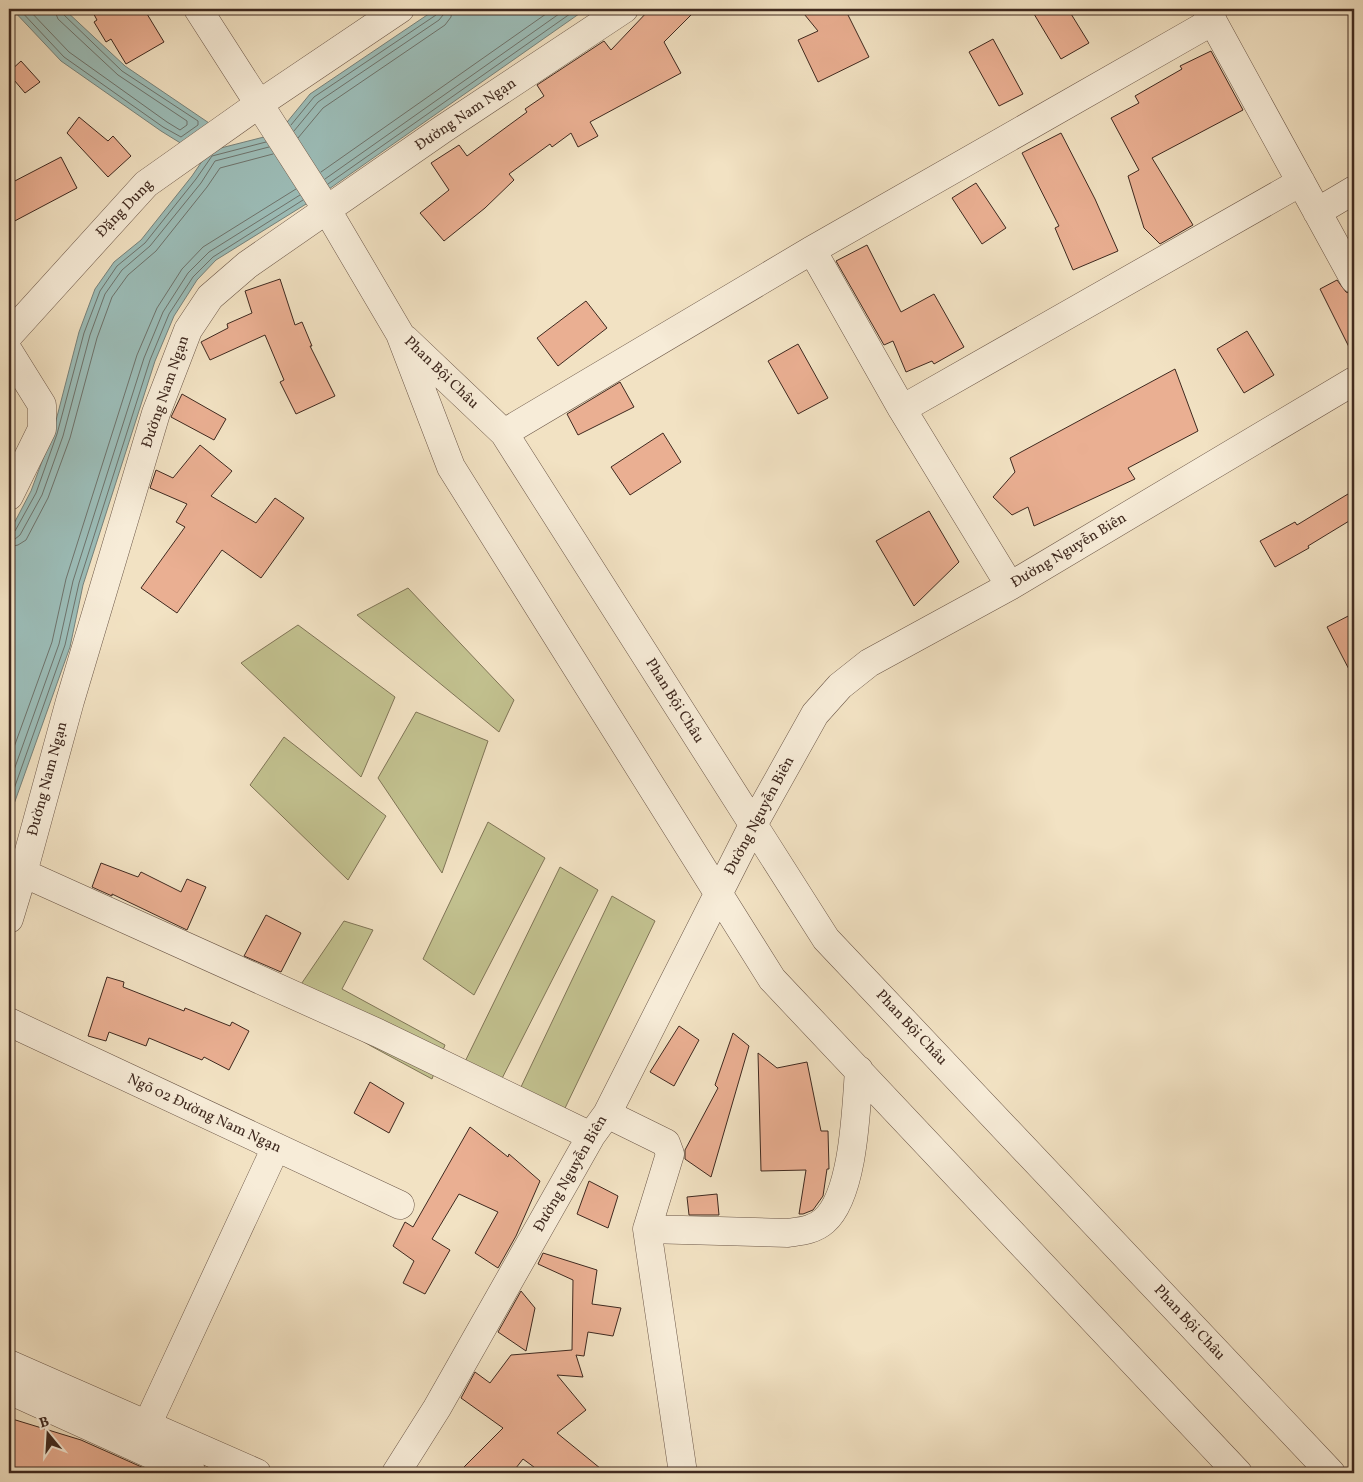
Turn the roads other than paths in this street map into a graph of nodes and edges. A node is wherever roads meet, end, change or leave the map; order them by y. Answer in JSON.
{"nodes":[{"id":1,"x":198,"y":9,"type":"edge"},
{"id":2,"x":400,"y":9,"type":"edge"},
{"id":3,"x":624,"y":9,"type":"edge"},
{"id":4,"x":1209,"y":15,"type":"edge"},
{"id":5,"x":259,"y":104,"type":"junction"},
{"id":6,"x":1301,"y":182,"type":"junction"},
{"id":7,"x":1354,"y":190,"type":"edge"},
{"id":8,"x":327,"y":210,"type":"junction"},
{"id":9,"x":1317,"y":212,"type":"junction"},
{"id":10,"x":812,"y":250,"type":"junction"},
{"id":11,"x":1354,"y":279,"type":"edge"},
{"id":12,"x":400,"y":334,"type":"junction"},
{"id":13,"x":9,"y":335,"type":"edge"},
{"id":14,"x":9,"y":352,"type":"edge"},
{"id":15,"x":1354,"y":381,"type":"edge"},
{"id":16,"x":902,"y":409,"type":"junction"},
{"id":17,"x":504,"y":433,"type":"junction"},
{"id":18,"x":9,"y":496,"type":"edge"},
{"id":19,"x":1010,"y":586,"type":"junction"},
{"id":20,"x":753,"y":825,"type":"junction"},
{"id":21,"x":23,"y":873,"type":"junction"},
{"id":22,"x":718,"y":893,"type":"junction"},
{"id":23,"x":9,"y":919,"type":"edge"},
{"id":24,"x":9,"y":1022,"type":"edge"},
{"id":25,"x":859,"y":1070,"type":"junction"},
{"id":26,"x":607,"y":1114,"type":"junction"},
{"id":27,"x":591,"y":1136,"type":"junction"},
{"id":28,"x":276,"y":1147,"type":"junction"},
{"id":29,"x":400,"y":1205,"type":"dead end"},
{"id":30,"x":647,"y":1230,"type":"junction"},
{"id":31,"x":9,"y":1364,"type":"edge"},
{"id":32,"x":9,"y":1390,"type":"edge"},
{"id":33,"x":147,"y":1425,"type":"junction"},
{"id":34,"x":192,"y":1473,"type":"edge"},
{"id":35,"x":257,"y":1473,"type":"edge"},
{"id":36,"x":396,"y":1473,"type":"edge"},
{"id":37,"x":683,"y":1473,"type":"edge"},
{"id":38,"x":1238,"y":1473,"type":"edge"},
{"id":39,"x":1331,"y":1473,"type":"edge"}],
"edges":[{"from":1,"to":5,"type":"street"},
{"from":2,"to":5,"type":"street","name":"Đặng Dung"},
{"from":3,"to":8,"type":"street","name":"Đường Nam Ngạn"},
{"from":4,"to":6,"type":"street"},
{"from":4,"to":10,"type":"street"},
{"from":5,"to":8,"type":"street"},
{"from":5,"to":13,"type":"street","name":"Đặng Dung"},
{"from":6,"to":9,"type":"street"},
{"from":6,"to":16,"type":"street"},
{"from":7,"to":9,"type":"street"},
{"from":8,"to":12,"type":"street"},
{"from":8,"to":21,"type":"street","name":"Đường Nam Ngạn"},
{"from":9,"to":11,"type":"street"},
{"from":10,"to":16,"type":"street"},
{"from":10,"to":17,"type":"street"},
{"from":12,"to":17,"type":"street","name":"Phan Bội Châu"},
{"from":12,"to":22,"type":"street","name":"Phan Bội Châu"},
{"from":14,"to":18,"type":"street"},
{"from":15,"to":19,"type":"street","name":"Đường Nguyễn Biên"},
{"from":16,"to":19,"type":"street"},
{"from":17,"to":20,"type":"street","name":"Phan Bội Châu"},
{"from":19,"to":20,"type":"street","name":"Đường Nguyễn Biên"},
{"from":20,"to":22,"type":"street","name":"Đường Nguyễn Biên"},
{"from":20,"to":39,"type":"street","name":"Phan Bội Châu"},
{"from":21,"to":23,"type":"street","name":"Đường Nam Ngạn"},
{"from":21,"to":27,"type":"street"},
{"from":22,"to":25,"type":"street","name":"Phan Bội Châu"},
{"from":22,"to":26,"type":"street","name":"Đường Nguyễn Biên"},
{"from":24,"to":28,"type":"street","name":"Ngõ 02 Đường Nam Ngạn"},
{"from":25,"to":30,"type":"street"},
{"from":25,"to":38,"type":"street","name":"Phan Bội Châu"},
{"from":26,"to":27,"type":"street","name":"Đường Nguyễn Biên"},
{"from":26,"to":30,"type":"street"},
{"from":27,"to":36,"type":"street","name":"Đường Nguyễn Biên"},
{"from":28,"to":29,"type":"street","name":"Ngõ 02 Đường Nam Ngạn"},
{"from":28,"to":33,"type":"street"},
{"from":30,"to":37,"type":"street"},
{"from":31,"to":33,"type":"street"},
{"from":32,"to":34,"type":"street"},
{"from":33,"to":35,"type":"street"}]}
